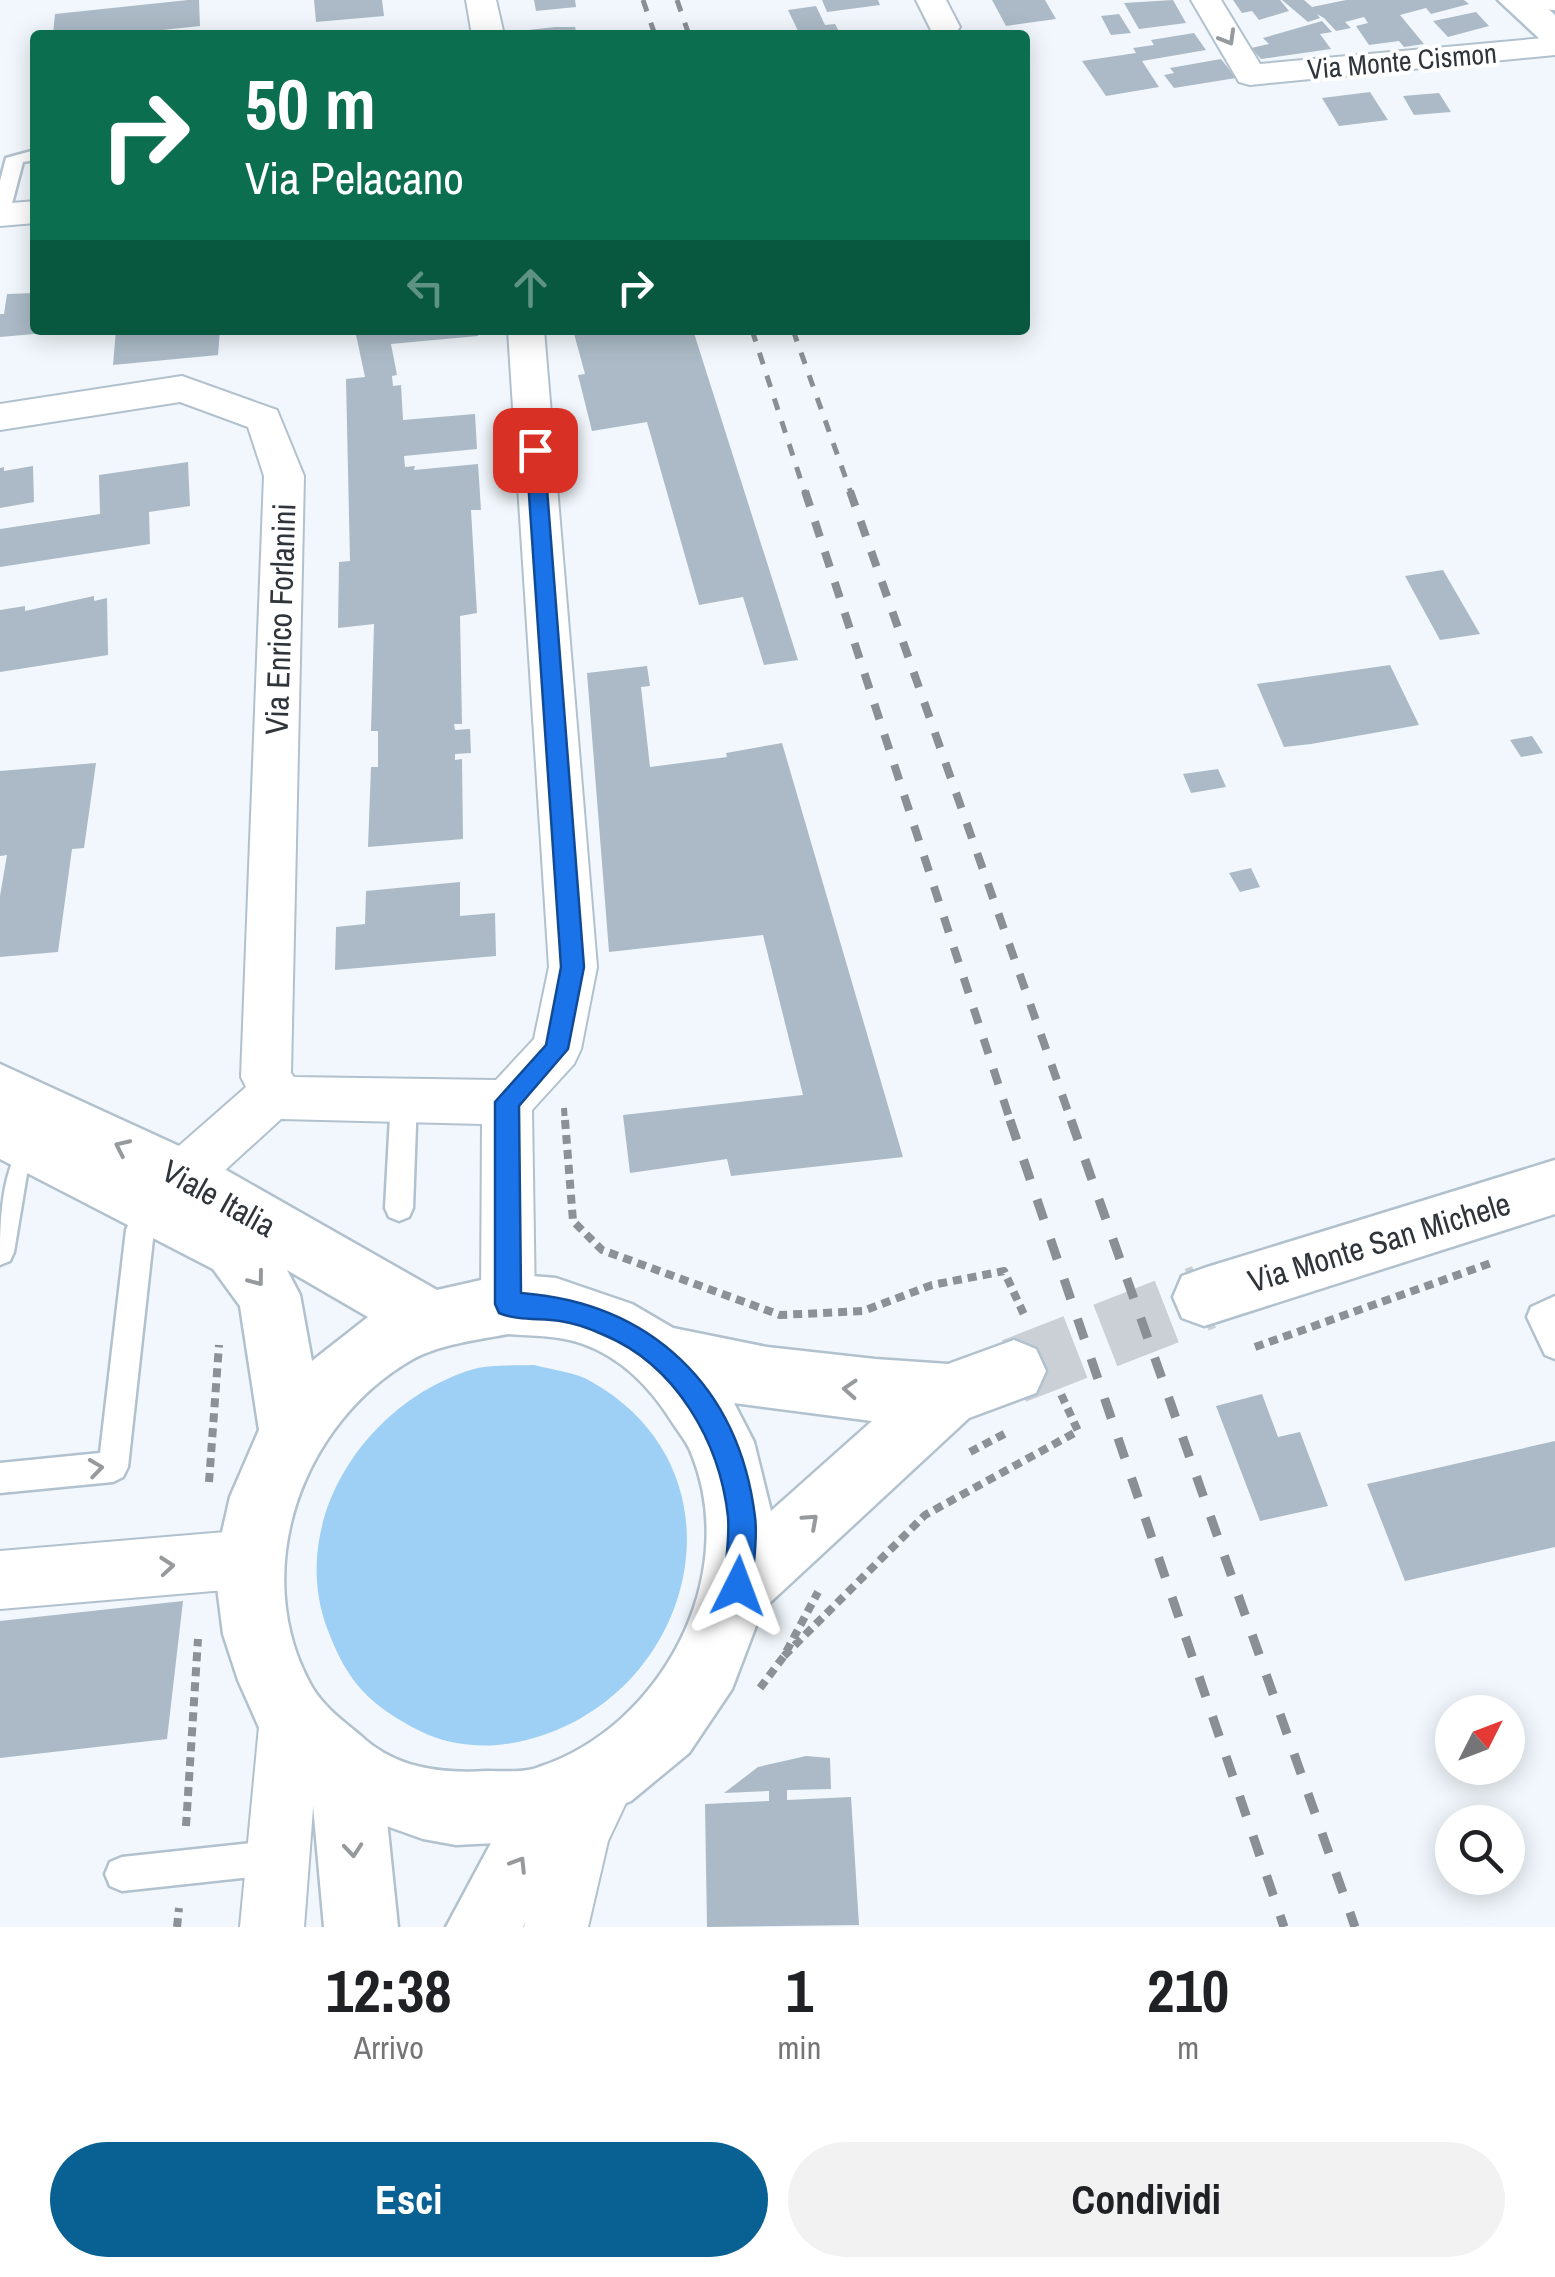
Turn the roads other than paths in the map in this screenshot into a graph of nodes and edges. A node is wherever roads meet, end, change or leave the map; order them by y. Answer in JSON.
{"nodes":[{"id":1,"x":480,"y":0,"type":"edge"},
{"id":2,"x":1206,"y":0,"type":"edge"},
{"id":3,"x":1517,"y":0,"type":"edge"},
{"id":4,"x":1555,"y":2,"type":"edge"},
{"id":5,"x":487,"y":30,"type":"edge"},
{"id":6,"x":1555,"y":33,"type":"edge"},
{"id":7,"x":1555,"y":46,"type":"edge"},
{"id":8,"x":30,"y":156,"type":"edge"},
{"id":9,"x":30,"y":213,"type":"edge"},
{"id":10,"x":0,"y":216,"type":"edge"},
{"id":11,"x":526,"y":335,"type":"edge"},
{"id":12,"x":0,"y":417,"type":"edge"},
{"id":13,"x":0,"y":1090,"type":"edge"},
{"id":14,"x":275,"y":1092,"type":"junction"},
{"id":15,"x":404,"y":1098,"type":"junction"},
{"id":16,"x":507,"y":1102,"type":"junction"},
{"id":17,"x":32,"y":1131,"type":"edge"},
{"id":18,"x":1555,"y":1187,"type":"edge"},
{"id":19,"x":166,"y":1191,"type":"junction"},
{"id":20,"x":399,"y":1208,"type":"dead end"},
{"id":21,"x":0,"y":1252,"type":"edge"},
{"id":22,"x":1204,"y":1297,"type":"tunnel mouth"},
{"id":23,"x":508,"y":1304,"type":"junction"},
{"id":24,"x":1555,"y":1309,"type":"edge"},
{"id":25,"x":430,"y":1320,"type":"junction"},
{"id":26,"x":1555,"y":1345,"type":"edge"},
{"id":27,"x":660,"y":1356,"type":"junction"},
{"id":28,"x":948,"y":1395,"type":"junction"},
{"id":29,"x":1020,"y":1397,"type":"tunnel mouth"},
{"id":30,"x":292,"y":1432,"type":"junction"},
{"id":31,"x":0,"y":1478,"type":"edge"},
{"id":32,"x":226,"y":1561,"type":"junction"},
{"id":33,"x":0,"y":1580,"type":"edge"},
{"id":34,"x":738,"y":1586,"type":"junction"},
{"id":35,"x":290,"y":1716,"type":"junction"},
{"id":36,"x":346,"y":1772,"type":"junction"},
{"id":37,"x":581,"y":1786,"type":"junction"},
{"id":38,"x":278,"y":1858,"type":"junction"},
{"id":39,"x":122,"y":1874,"type":"dead end"},
{"id":40,"x":272,"y":1927,"type":"edge"},
{"id":41,"x":360,"y":1927,"type":"edge"},
{"id":42,"x":483,"y":1927,"type":"edge"},
{"id":43,"x":556,"y":1927,"type":"edge"}],
"edges":[{"from":1,"to":5,"type":"street"},
{"from":2,"to":7,"type":"street","name":"Via Monte Cismon","one_way":true},
{"from":3,"to":4,"type":"street"},
{"from":3,"to":6,"type":"main road"},
{"from":8,"to":10,"type":"lane"},
{"from":9,"to":10,"type":"street"},
{"from":11,"to":16,"type":"street"},
{"from":12,"to":14,"type":"street","name":"Via Enrico Forlanini"},
{"from":13,"to":17,"type":"main road","name":"Viale Italia"},
{"from":14,"to":15,"type":"street"},
{"from":14,"to":19,"type":"street"},
{"from":15,"to":16,"type":"street"},
{"from":15,"to":20,"type":"lane"},
{"from":16,"to":23,"type":"street"},
{"from":17,"to":19,"type":"main road","name":"Viale Italia"},
{"from":17,"to":21,"type":"lane"},
{"from":18,"to":22,"type":"main road","name":"Via Monte San Michele"},
{"from":19,"to":25,"type":"main road","name":"Viale Italia"},
{"from":19,"to":30,"type":"main road","name":"Viale Italia","one_way":true},
{"from":31,"to":19,"type":"lane","one_way":true},
{"from":23,"to":25,"type":"main road"},
{"from":23,"to":27,"type":"main road"},
{"from":24,"to":26,"type":"lane"},
{"from":25,"to":30,"type":"main road"},
{"from":28,"to":27,"type":"main road","one_way":true},
{"from":27,"to":34,"type":"main road"},
{"from":28,"to":29,"type":"main road"},
{"from":34,"to":28,"type":"main road","one_way":true},
{"from":30,"to":32,"type":"main road"},
{"from":33,"to":32,"type":"street","one_way":true},
{"from":32,"to":35,"type":"main road"},
{"from":34,"to":37,"type":"main road"},
{"from":35,"to":36,"type":"main road"},
{"from":35,"to":38,"type":"street"},
{"from":36,"to":37,"type":"main road"},
{"from":36,"to":41,"type":"main road","one_way":true},
{"from":42,"to":37,"type":"main road","one_way":true},
{"from":37,"to":43,"type":"street"},
{"from":38,"to":39,"type":"lane"},
{"from":38,"to":40,"type":"street"}]}
